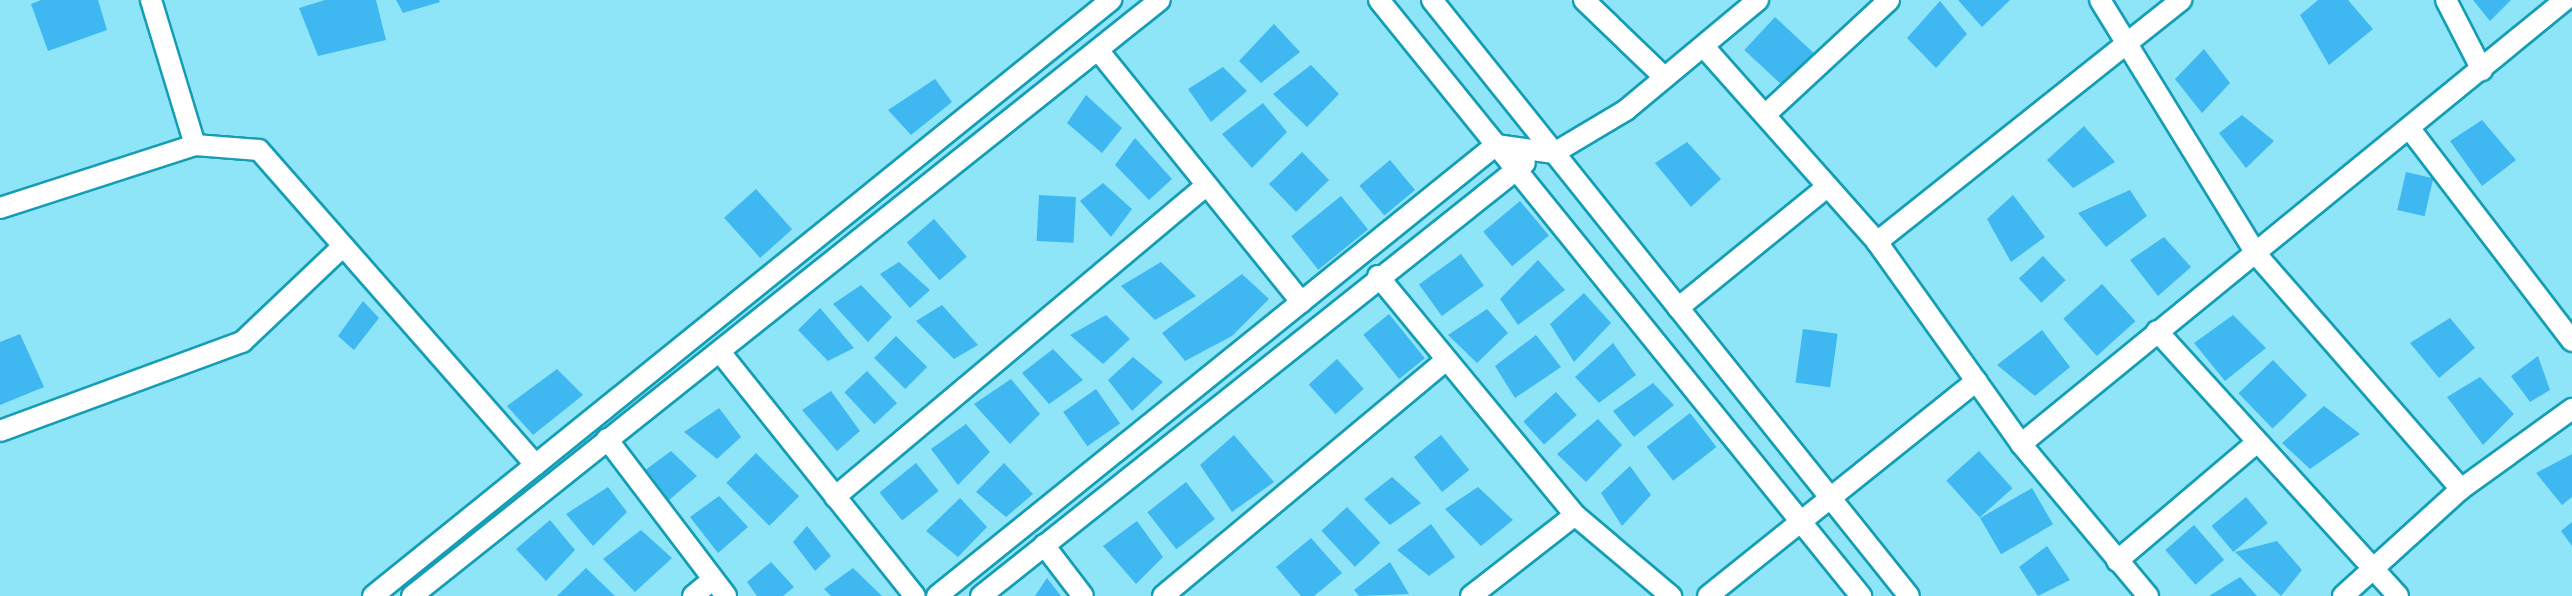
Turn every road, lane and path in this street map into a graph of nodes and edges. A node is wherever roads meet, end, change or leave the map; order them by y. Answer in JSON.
{"nodes":[{"id":1,"x":151,"y":0,"type":"edge"},
{"id":2,"x":1111,"y":0,"type":"edge"},
{"id":3,"x":1160,"y":0,"type":"edge"},
{"id":4,"x":1379,"y":0,"type":"edge"},
{"id":5,"x":1432,"y":0,"type":"edge"},
{"id":6,"x":1584,"y":0,"type":"edge"},
{"id":7,"x":1758,"y":0,"type":"edge"},
{"id":8,"x":1889,"y":0,"type":"edge"},
{"id":9,"x":2100,"y":0,"type":"edge"},
{"id":10,"x":2181,"y":0,"type":"edge"},
{"id":11,"x":2446,"y":0,"type":"edge"},
{"id":12,"x":2565,"y":0,"type":"edge"},
{"id":13,"x":2130,"y":44,"type":"junction"},
{"id":14,"x":1705,"y":48,"type":"junction"},
{"id":15,"x":1098,"y":50,"type":"junction"},
{"id":16,"x":2482,"y":70,"type":"junction"},
{"id":17,"x":1665,"y":78,"type":"junction"},
{"id":18,"x":1765,"y":115,"type":"junction"},
{"id":19,"x":2410,"y":129,"type":"junction"},
{"id":20,"x":195,"y":145,"type":"junction"},
{"id":21,"x":1496,"y":145,"type":"junction"},
{"id":22,"x":1554,"y":153,"type":"junction"},
{"id":23,"x":1514,"y":167,"type":"junction"},
{"id":24,"x":1206,"y":186,"type":"junction"},
{"id":25,"x":1828,"y":186,"type":"junction"},
{"id":26,"x":0,"y":208,"type":"edge"},
{"id":27,"x":1877,"y":242,"type":"junction"},
{"id":28,"x":343,"y":246,"type":"junction"},
{"id":29,"x":2256,"y":254,"type":"junction"},
{"id":30,"x":1378,"y":276,"type":"junction"},
{"id":31,"x":1301,"y":302,"type":"junction"},
{"id":32,"x":1678,"y":308,"type":"junction"},
{"id":33,"x":2157,"y":331,"type":"junction"},
{"id":34,"x":2572,"y":342,"type":"edge"},
{"id":35,"x":720,"y":352,"type":"junction"},
{"id":36,"x":1446,"y":360,"type":"junction"},
{"id":37,"x":1976,"y":381,"type":"junction"},
{"id":38,"x":2572,"y":409,"type":"edge"},
{"id":39,"x":0,"y":431,"type":"edge"},
{"id":40,"x":607,"y":439,"type":"junction"},
{"id":41,"x":2021,"y":444,"type":"junction"},
{"id":42,"x":2255,"y":444,"type":"junction"},
{"id":43,"x":536,"y":465,"type":"junction"},
{"id":44,"x":2462,"y":489,"type":"junction"},
{"id":45,"x":836,"y":496,"type":"junction"},
{"id":46,"x":1831,"y":498,"type":"junction"},
{"id":47,"x":1575,"y":515,"type":"junction"},
{"id":48,"x":1801,"y":522,"type":"junction"},
{"id":49,"x":1044,"y":545,"type":"junction"},
{"id":50,"x":2118,"y":561,"type":"junction"},
{"id":51,"x":2377,"y":569,"type":"junction"},
{"id":52,"x":713,"y":579,"type":"junction"},
{"id":53,"x":1719,"y":593,"type":"edge"},
{"id":54,"x":373,"y":596,"type":"edge"},
{"id":55,"x":412,"y":596,"type":"edge"},
{"id":56,"x":693,"y":596,"type":"edge"},
{"id":57,"x":726,"y":596,"type":"edge"},
{"id":58,"x":915,"y":596,"type":"edge"},
{"id":59,"x":937,"y":596,"type":"edge"},
{"id":60,"x":981,"y":596,"type":"edge"},
{"id":61,"x":1083,"y":596,"type":"edge"},
{"id":62,"x":1163,"y":596,"type":"edge"},
{"id":63,"x":1471,"y":596,"type":"edge"},
{"id":64,"x":1671,"y":596,"type":"edge"},
{"id":65,"x":1861,"y":596,"type":"edge"},
{"id":66,"x":1909,"y":596,"type":"edge"},
{"id":67,"x":2148,"y":596,"type":"edge"},
{"id":68,"x":2343,"y":596,"type":"edge"},
{"id":69,"x":2398,"y":596,"type":"edge"}],
"edges":[{"from":1,"to":20,"type":"street"},
{"from":2,"to":43,"type":"street"},
{"from":3,"to":15,"type":"street"},
{"from":4,"to":21,"type":"street"},
{"from":5,"to":22,"type":"street"},
{"from":6,"to":17,"type":"street"},
{"from":7,"to":14,"type":"street"},
{"from":8,"to":18,"type":"street"},
{"from":9,"to":13,"type":"street"},
{"from":10,"to":13,"type":"street"},
{"from":11,"to":16,"type":"street"},
{"from":12,"to":16,"type":"street"},
{"from":13,"to":27,"type":"street"},
{"from":13,"to":29,"type":"street"},
{"from":14,"to":17,"type":"street"},
{"from":14,"to":18,"type":"street"},
{"from":15,"to":24,"type":"street"},
{"from":15,"to":35,"type":"street"},
{"from":16,"to":19,"type":"street"},
{"from":17,"to":22,"type":"street"},
{"from":18,"to":25,"type":"street"},
{"from":19,"to":29,"type":"street"},
{"from":19,"to":34,"type":"street"},
{"from":20,"to":26,"type":"street"},
{"from":20,"to":28,"type":"street"},
{"from":21,"to":22,"type":"street"},
{"from":21,"to":23,"type":"street"},
{"from":21,"to":31,"type":"street"},
{"from":22,"to":23,"type":"street"},
{"from":22,"to":32,"type":"street"},
{"from":23,"to":30,"type":"street"},
{"from":23,"to":48,"type":"street"},
{"from":24,"to":31,"type":"street"},
{"from":24,"to":45,"type":"street"},
{"from":25,"to":27,"type":"street"},
{"from":25,"to":32,"type":"street"},
{"from":27,"to":37,"type":"street"},
{"from":28,"to":39,"type":"street"},
{"from":28,"to":43,"type":"street"},
{"from":29,"to":33,"type":"street"},
{"from":29,"to":44,"type":"street"},
{"from":30,"to":36,"type":"street"},
{"from":30,"to":49,"type":"street"},
{"from":31,"to":59,"type":"street"},
{"from":32,"to":46,"type":"street"},
{"from":33,"to":41,"type":"street"},
{"from":33,"to":42,"type":"street"},
{"from":35,"to":40,"type":"street"},
{"from":35,"to":45,"type":"street"},
{"from":36,"to":47,"type":"street"},
{"from":36,"to":62,"type":"street"},
{"from":37,"to":41,"type":"street"},
{"from":37,"to":46,"type":"street"},
{"from":38,"to":44,"type":"street"},
{"from":40,"to":52,"type":"street"},
{"from":40,"to":55,"type":"street"},
{"from":41,"to":50,"type":"street"},
{"from":42,"to":50,"type":"street"},
{"from":42,"to":51,"type":"street"},
{"from":43,"to":54,"type":"street"},
{"from":44,"to":51,"type":"street"},
{"from":45,"to":58,"type":"street"},
{"from":46,"to":48,"type":"street"},
{"from":46,"to":66,"type":"street"},
{"from":47,"to":63,"type":"street"},
{"from":47,"to":64,"type":"street"},
{"from":48,"to":53,"type":"street"},
{"from":48,"to":65,"type":"street"},
{"from":49,"to":60,"type":"street"},
{"from":49,"to":61,"type":"street"},
{"from":50,"to":67,"type":"street"},
{"from":51,"to":68,"type":"street"},
{"from":51,"to":69,"type":"street"},
{"from":52,"to":56,"type":"street"},
{"from":52,"to":57,"type":"street"}]}
